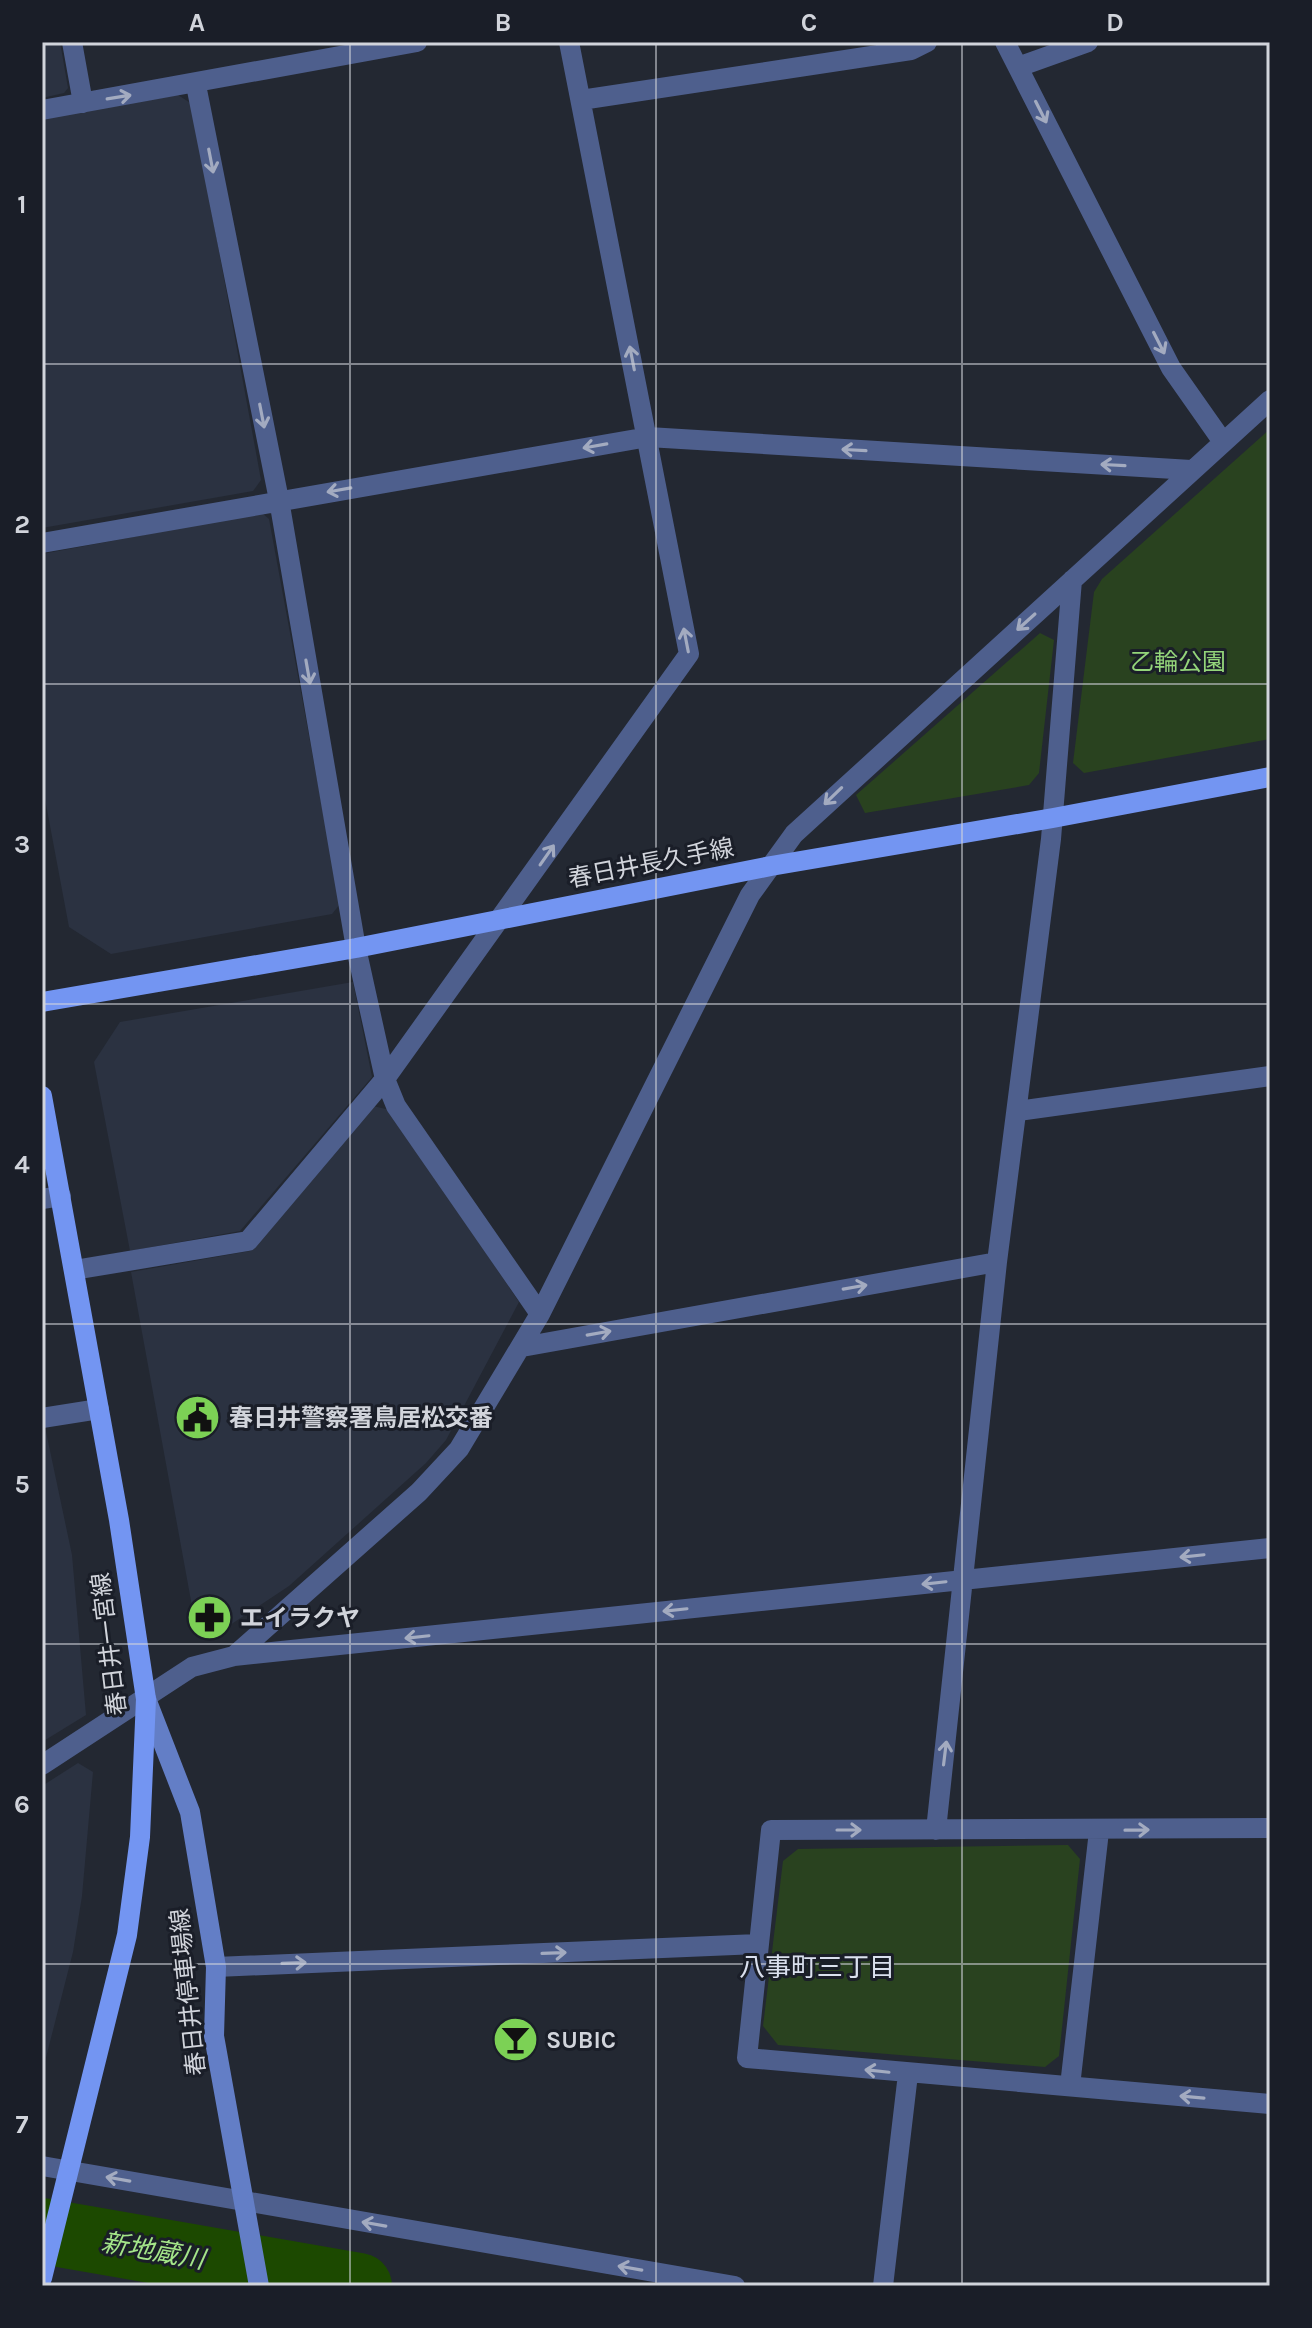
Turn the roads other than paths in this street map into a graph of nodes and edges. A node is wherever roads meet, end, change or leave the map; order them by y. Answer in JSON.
{"nodes":[{"id":1,"x":72,"y":42,"type":"edge"},
{"id":2,"x":417,"y":42,"type":"edge"},
{"id":3,"x":569,"y":42,"type":"edge"},
{"id":4,"x":927,"y":42,"type":"edge"},
{"id":5,"x":1005,"y":42,"type":"edge"},
{"id":6,"x":1088,"y":42,"type":"edge"},
{"id":7,"x":1018,"y":67,"type":"junction"},
{"id":8,"x":196,"y":85,"type":"junction"},
{"id":9,"x":581,"y":100,"type":"junction"},
{"id":10,"x":83,"y":103,"type":"junction"},
{"id":11,"x":42,"y":110,"type":"edge"},
{"id":12,"x":1270,"y":400,"type":"edge"},
{"id":13,"x":648,"y":437,"type":"junction"},
{"id":14,"x":1223,"y":442,"type":"junction"},
{"id":15,"x":1191,"y":470,"type":"junction"},
{"id":16,"x":279,"y":500,"type":"junction"},
{"id":17,"x":42,"y":543,"type":"edge"},
{"id":18,"x":1072,"y":580,"type":"junction"},
{"id":19,"x":1270,"y":777,"type":"edge"},
{"id":20,"x":1053,"y":818,"type":"junction"},
{"id":21,"x":771,"y":866,"type":"junction"},
{"id":22,"x":502,"y":919,"type":"junction"},
{"id":23,"x":356,"y":948,"type":"junction"},
{"id":24,"x":42,"y":1002,"type":"edge"},
{"id":25,"x":1270,"y":1076,"type":"edge"},
{"id":26,"x":385,"y":1079,"type":"junction"},
{"id":27,"x":42,"y":1096,"type":"edge"},
{"id":28,"x":1018,"y":1111,"type":"junction"},
{"id":29,"x":51,"y":1198,"type":"edge"},
{"id":30,"x":997,"y":1262,"type":"junction"},
{"id":31,"x":74,"y":1270,"type":"junction"},
{"id":32,"x":540,"y":1314,"type":"junction"},
{"id":33,"x":522,"y":1347,"type":"junction"},
{"id":34,"x":99,"y":1409,"type":"junction"},
{"id":35,"x":42,"y":1418,"type":"edge"},
{"id":36,"x":1270,"y":1548,"type":"edge"},
{"id":37,"x":965,"y":1580,"type":"junction"},
{"id":38,"x":234,"y":1656,"type":"junction"},
{"id":39,"x":146,"y":1699,"type":"junction"},
{"id":40,"x":42,"y":1765,"type":"edge"},
{"id":41,"x":1270,"y":1828,"type":"edge"},
{"id":42,"x":936,"y":1830,"type":"junction"},
{"id":43,"x":1099,"y":1831,"type":"junction"},
{"id":44,"x":758,"y":1944,"type":"junction"},
{"id":45,"x":216,"y":1967,"type":"junction"},
{"id":46,"x":908,"y":2074,"type":"junction"},
{"id":47,"x":1070,"y":2086,"type":"junction"},
{"id":48,"x":1270,"y":2104,"type":"edge"},
{"id":49,"x":42,"y":2166,"type":"edge"},
{"id":50,"x":68,"y":2180,"type":"junction"},
{"id":51,"x":246,"y":2212,"type":"junction"},
{"id":52,"x":43,"y":2273,"type":"edge"},
{"id":53,"x":259,"y":2286,"type":"edge"},
{"id":54,"x":735,"y":2286,"type":"edge"},
{"id":55,"x":883,"y":2286,"type":"edge"}],
"edges":[{"from":1,"to":10,"type":"street"},
{"from":2,"to":8,"type":"street"},
{"from":3,"to":9,"type":"street"},
{"from":4,"to":9,"type":"street"},
{"from":5,"to":7,"type":"street"},
{"from":6,"to":7,"type":"street"},
{"from":7,"to":14,"type":"street","one_way":true},
{"from":10,"to":8,"type":"street","one_way":true},
{"from":8,"to":16,"type":"street","one_way":true},
{"from":13,"to":9,"type":"street","one_way":true},
{"from":10,"to":11,"type":"street"},
{"from":12,"to":14,"type":"street"},
{"from":15,"to":13,"type":"street","one_way":true},
{"from":13,"to":16,"type":"street","one_way":true},
{"from":22,"to":13,"type":"street","one_way":true},
{"from":14,"to":15,"type":"street"},
{"from":15,"to":18,"type":"street"},
{"from":16,"to":17,"type":"street"},
{"from":16,"to":23,"type":"street","one_way":true},
{"from":18,"to":20,"type":"street"},
{"from":18,"to":21,"type":"street","one_way":true},
{"from":19,"to":20,"type":"main road","name":"春日井長久手線"},
{"from":20,"to":21,"type":"main road","name":"春日井長久手線"},
{"from":20,"to":28,"type":"street"},
{"from":21,"to":22,"type":"main road","name":"春日井長久手線"},
{"from":21,"to":32,"type":"street"},
{"from":22,"to":23,"type":"main road","name":"春日井長久手線"},
{"from":22,"to":26,"type":"street"},
{"from":23,"to":24,"type":"main road","name":"春日井長久手線"},
{"from":23,"to":26,"type":"street"},
{"from":25,"to":28,"type":"street"},
{"from":26,"to":31,"type":"street"},
{"from":26,"to":32,"type":"street"},
{"from":27,"to":29,"type":"main road","name":"春日井一宮線"},
{"from":28,"to":30,"type":"street"},
{"from":29,"to":31,"type":"main road","name":"春日井一宮線"},
{"from":33,"to":30,"type":"street","one_way":true},
{"from":30,"to":37,"type":"street"},
{"from":31,"to":34,"type":"main road","name":"春日井一宮線"},
{"from":32,"to":33,"type":"street"},
{"from":33,"to":38,"type":"street"},
{"from":34,"to":35,"type":"street"},
{"from":34,"to":39,"type":"main road","name":"春日井一宮線"},
{"from":36,"to":37,"type":"street","one_way":true},
{"from":37,"to":38,"type":"street","one_way":true},
{"from":42,"to":37,"type":"street","one_way":true},
{"from":38,"to":39,"type":"street"},
{"from":39,"to":40,"type":"street"},
{"from":39,"to":45,"type":"main road","name":"春日井停車場線"},
{"from":39,"to":50,"type":"main road","name":"春日井一宮線"},
{"from":43,"to":41,"type":"street","one_way":true},
{"from":42,"to":43,"type":"street"},
{"from":44,"to":42,"type":"street","one_way":true},
{"from":43,"to":47,"type":"street"},
{"from":45,"to":44,"type":"street","one_way":true},
{"from":46,"to":44,"type":"street","one_way":true},
{"from":45,"to":51,"type":"main road","name":"春日井停車場線"},
{"from":46,"to":47,"type":"street"},
{"from":46,"to":55,"type":"street"},
{"from":48,"to":47,"type":"street","one_way":true},
{"from":49,"to":50,"type":"street"},
{"from":51,"to":50,"type":"street","one_way":true},
{"from":50,"to":52,"type":"main road","name":"春日井一宮線"},
{"from":51,"to":53,"type":"main road","name":"春日井停車場線"},
{"from":54,"to":51,"type":"street","one_way":true}]}
